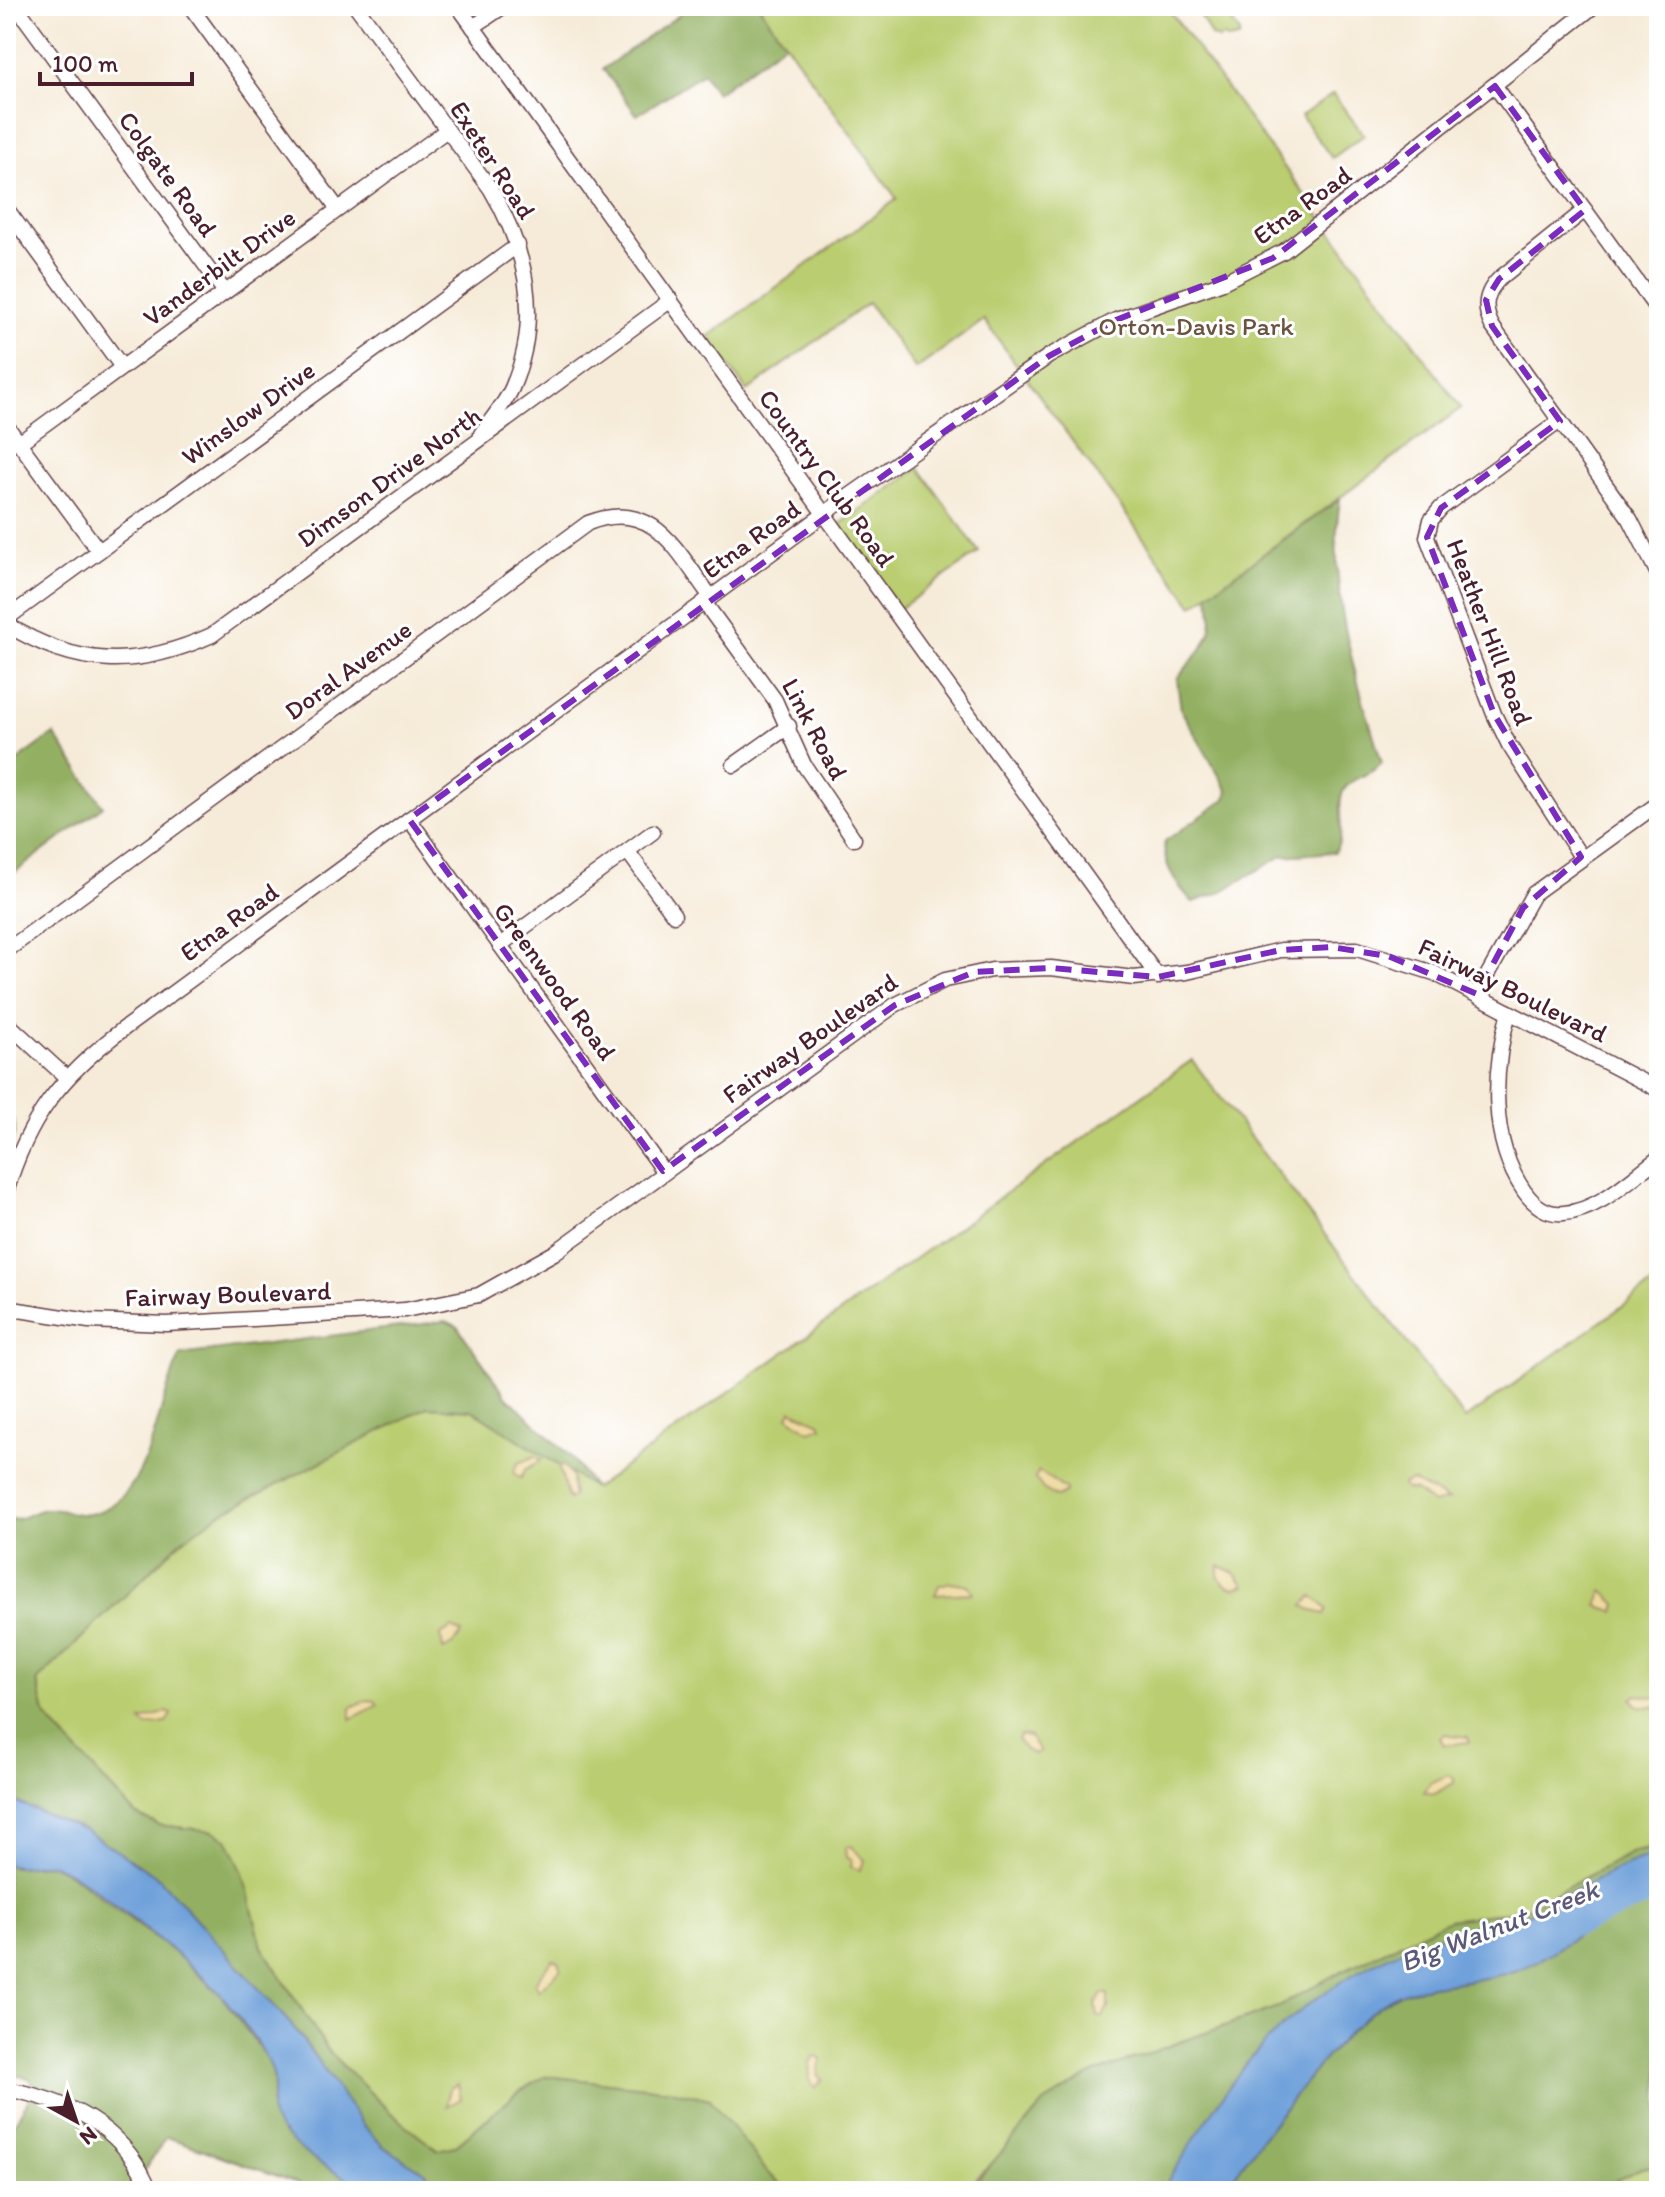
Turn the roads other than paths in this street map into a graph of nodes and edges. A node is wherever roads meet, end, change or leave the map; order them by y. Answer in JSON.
{"nodes":[{"id":1,"x":16,"y":6,"type":"edge"},
{"id":2,"x":190,"y":6,"type":"edge"},
{"id":3,"x":356,"y":6,"type":"edge"},
{"id":4,"x":458,"y":6,"type":"edge"},
{"id":5,"x":504,"y":6,"type":"edge"},
{"id":6,"x":1594,"y":6,"type":"edge"},
{"id":7,"x":473,"y":27,"type":"junction"},
{"id":8,"x":1495,"y":86,"type":"junction"},
{"id":9,"x":447,"y":130,"type":"junction"},
{"id":10,"x":6,"y":208,"type":"edge"},
{"id":11,"x":338,"y":209,"type":"junction"},
{"id":12,"x":1585,"y":210,"type":"junction"},
{"id":13,"x":518,"y":245,"type":"junction"},
{"id":14,"x":225,"y":292,"type":"junction"},
{"id":15,"x":671,"y":300,"type":"junction"},
{"id":16,"x":1659,"y":312,"type":"edge"},
{"id":17,"x":122,"y":367,"type":"junction"},
{"id":18,"x":1560,"y":421,"type":"junction"},
{"id":19,"x":6,"y":425,"type":"edge"},
{"id":20,"x":19,"y":443,"type":"junction"},
{"id":21,"x":474,"y":444,"type":"junction"},
{"id":22,"x":825,"y":515,"type":"junction"},
{"id":23,"x":99,"y":551,"type":"junction"},
{"id":24,"x":1659,"y":576,"type":"edge"},
{"id":25,"x":708,"y":600,"type":"junction"},
{"id":26,"x":6,"y":622,"type":"edge"},
{"id":27,"x":789,"y":726,"type":"junction"},
{"id":28,"x":734,"y":765,"type":"dead end"},
{"id":29,"x":1659,"y":803,"type":"edge"},
{"id":30,"x":409,"y":819,"type":"junction"},
{"id":31,"x":653,"y":832,"type":"dead end"},
{"id":32,"x":854,"y":839,"type":"dead end"},
{"id":33,"x":628,"y":852,"type":"junction"},
{"id":34,"x":1581,"y":857,"type":"junction"},
{"id":35,"x":674,"y":915,"type":"dead end"},
{"id":36,"x":500,"y":945,"type":"junction"},
{"id":37,"x":6,"y":951,"type":"edge"},
{"id":38,"x":1158,"y":977,"type":"junction"},
{"id":39,"x":1477,"y":994,"type":"junction"},
{"id":40,"x":1509,"y":1012,"type":"junction"},
{"id":41,"x":6,"y":1022,"type":"edge"},
{"id":42,"x":66,"y":1077,"type":"junction"},
{"id":43,"x":1659,"y":1090,"type":"edge"},
{"id":44,"x":1659,"y":1158,"type":"edge"},
{"id":45,"x":663,"y":1171,"type":"junction"},
{"id":46,"x":6,"y":1192,"type":"edge"},
{"id":47,"x":6,"y":1308,"type":"edge"},
{"id":48,"x":6,"y":2089,"type":"edge"},
{"id":49,"x":150,"y":2191,"type":"edge"}],
"edges":[{"from":1,"to":14,"type":"street","name":"Colgate Road"},
{"from":2,"to":11,"type":"street"},
{"from":3,"to":9,"type":"street","name":"Exeter Road"},
{"from":4,"to":7,"type":"street","name":"Country Club Road"},
{"from":5,"to":7,"type":"street"},
{"from":6,"to":8,"type":"street","name":"Etna Road"},
{"from":7,"to":15,"type":"street","name":"Country Club Road"},
{"from":8,"to":12,"type":"street"},
{"from":8,"to":22,"type":"street","name":"Etna Road"},
{"from":9,"to":11,"type":"street","name":"Vanderbilt Drive"},
{"from":9,"to":13,"type":"street","name":"Exeter Road"},
{"from":10,"to":17,"type":"street"},
{"from":11,"to":14,"type":"street","name":"Vanderbilt Drive"},
{"from":12,"to":16,"type":"street"},
{"from":12,"to":18,"type":"street"},
{"from":13,"to":21,"type":"street","name":"Exeter Road"},
{"from":13,"to":23,"type":"street","name":"Winslow Drive"},
{"from":14,"to":17,"type":"street","name":"Vanderbilt Drive"},
{"from":15,"to":21,"type":"street","name":"Dimson Drive North"},
{"from":15,"to":22,"type":"street","name":"Country Club Road"},
{"from":17,"to":20,"type":"street","name":"Vanderbilt Drive"},
{"from":18,"to":24,"type":"street"},
{"from":18,"to":34,"type":"street","name":"Heather Hill Road"},
{"from":19,"to":20,"type":"street"},
{"from":20,"to":23,"type":"street"},
{"from":21,"to":26,"type":"street","name":"Dimson Drive North"},
{"from":22,"to":25,"type":"street","name":"Etna Road"},
{"from":22,"to":38,"type":"street","name":"Country Club Road"},
{"from":23,"to":26,"type":"street","name":"Winslow Drive"},
{"from":25,"to":27,"type":"street","name":"Link Road"},
{"from":25,"to":30,"type":"street","name":"Etna Road"},
{"from":25,"to":37,"type":"street","name":"Doral Avenue"},
{"from":27,"to":28,"type":"street"},
{"from":27,"to":32,"type":"street","name":"Link Road"},
{"from":29,"to":34,"type":"street"},
{"from":30,"to":36,"type":"street","name":"Greenwood Road"},
{"from":30,"to":42,"type":"street","name":"Etna Road"},
{"from":31,"to":33,"type":"street"},
{"from":33,"to":35,"type":"street"},
{"from":33,"to":36,"type":"street"},
{"from":34,"to":39,"type":"street"},
{"from":36,"to":45,"type":"street","name":"Greenwood Road"},
{"from":38,"to":39,"type":"street","name":"Fairway Boulevard"},
{"from":38,"to":45,"type":"street","name":"Fairway Boulevard"},
{"from":39,"to":40,"type":"street","name":"Fairway Boulevard"},
{"from":40,"to":43,"type":"street","name":"Fairway Boulevard"},
{"from":40,"to":44,"type":"street"},
{"from":41,"to":42,"type":"street"},
{"from":42,"to":46,"type":"street","name":"Etna Road"},
{"from":45,"to":47,"type":"street","name":"Fairway Boulevard"},
{"from":48,"to":49,"type":"street"}]}
